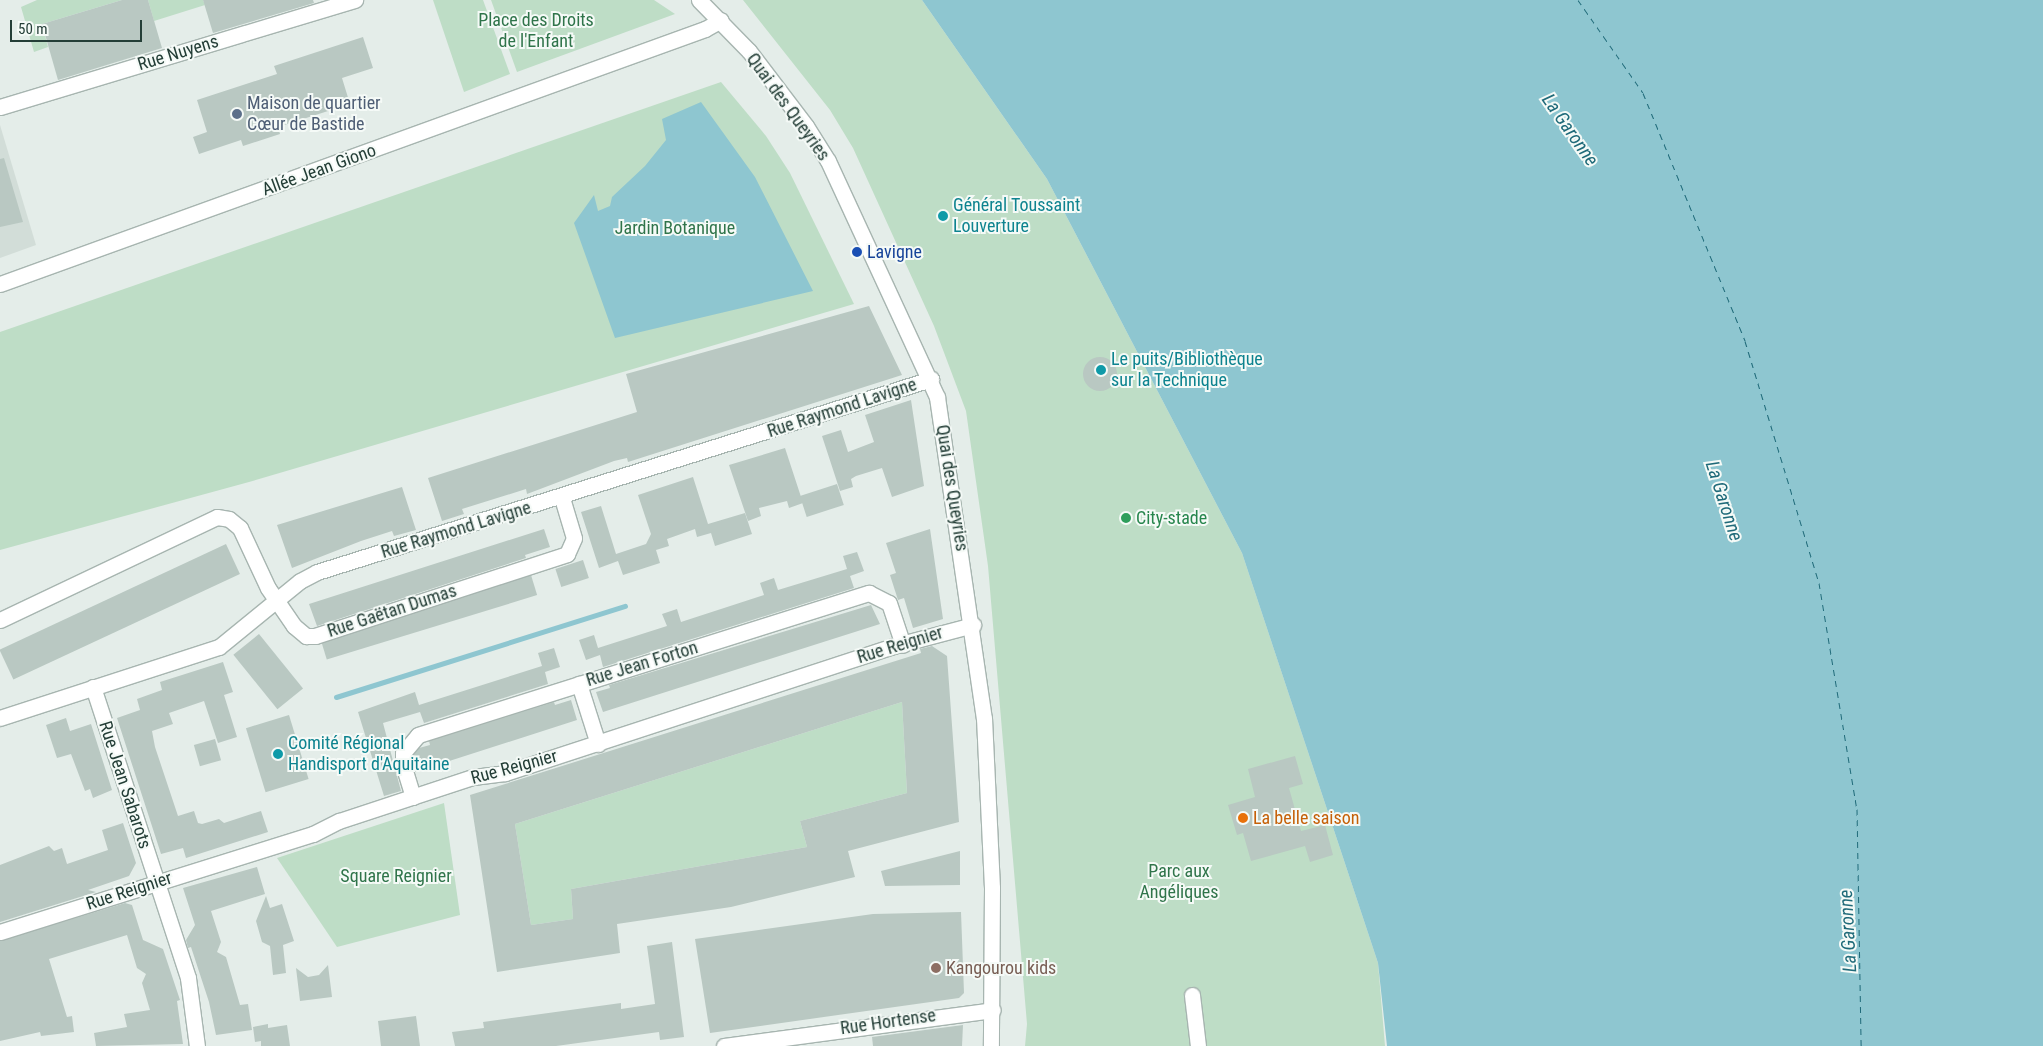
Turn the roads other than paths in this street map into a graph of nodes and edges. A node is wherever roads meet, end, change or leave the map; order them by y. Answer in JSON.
{"nodes":[{"id":1,"x":355,"y":0,"type":"edge"},
{"id":2,"x":699,"y":0,"type":"edge"},
{"id":3,"x":721,"y":20,"type":"junction"},
{"id":4,"x":0,"y":107,"type":"edge"},
{"id":5,"x":0,"y":284,"type":"edge"},
{"id":6,"x":931,"y":380,"type":"junction"},
{"id":7,"x":562,"y":498,"type":"junction"},
{"id":8,"x":278,"y":600,"type":"junction"},
{"id":9,"x":0,"y":620,"type":"edge"},
{"id":10,"x":973,"y":625,"type":"junction"},
{"id":11,"x":903,"y":645,"type":"junction"},
{"id":12,"x":579,"y":684,"type":"junction"},
{"id":13,"x":93,"y":688,"type":"junction"},
{"id":14,"x":0,"y":718,"type":"edge"},
{"id":15,"x":598,"y":744,"type":"junction"},
{"id":16,"x":413,"y":797,"type":"junction"},
{"id":17,"x":158,"y":882,"type":"junction"},
{"id":18,"x":0,"y":932,"type":"edge"},
{"id":19,"x":1192,"y":995,"type":"dead end"},
{"id":20,"x":993,"y":1010,"type":"junction"},
{"id":21,"x":197,"y":1046,"type":"edge"},
{"id":22,"x":724,"y":1046,"type":"edge"},
{"id":23,"x":991,"y":1046,"type":"edge"},
{"id":24,"x":1198,"y":1046,"type":"edge"}],
"edges":[{"from":1,"to":4,"type":"street","name":"Rue Nuyens"},
{"from":2,"to":3,"type":"street","name":"Quai des Queyries"},
{"from":3,"to":5,"type":"street","name":"Allée Jean Giono"},
{"from":3,"to":6,"type":"street","name":"Quai des Queyries"},
{"from":6,"to":7,"type":"street","name":"Rue Raymond Lavigne"},
{"from":6,"to":10,"type":"street","name":"Quai des Queyries"},
{"from":7,"to":8,"type":"street","name":"Rue Raymond Lavigne"},
{"from":7,"to":8,"type":"street","name":"Rue Gaëtan Dumas"},
{"from":8,"to":9,"type":"street","name":"Rue Gaëtan Dumas"},
{"from":8,"to":13,"type":"street","name":"Rue Raymond Lavigne"},
{"from":10,"to":11,"type":"street","name":"Rue Reignier"},
{"from":10,"to":20,"type":"street","name":"Quai des Queyries"},
{"from":11,"to":12,"type":"street","name":"Rue Jean Forton"},
{"from":11,"to":15,"type":"street","name":"Rue Reignier"},
{"from":12,"to":15,"type":"street"},
{"from":12,"to":16,"type":"street","name":"Rue Jean Forton"},
{"from":13,"to":14,"type":"street","name":"Rue Raymond Lavigne"},
{"from":13,"to":17,"type":"street","name":"Rue Jean Sabarots"},
{"from":15,"to":16,"type":"street","name":"Rue Reignier"},
{"from":16,"to":17,"type":"street","name":"Rue Reignier"},
{"from":17,"to":18,"type":"street","name":"Rue Reignier"},
{"from":17,"to":21,"type":"street","name":"Rue Jean Sabarots"},
{"from":19,"to":24,"type":"street"},
{"from":20,"to":22,"type":"street","name":"Rue Hortense"},
{"from":20,"to":23,"type":"street","name":"Quai des Queyries"}]}
